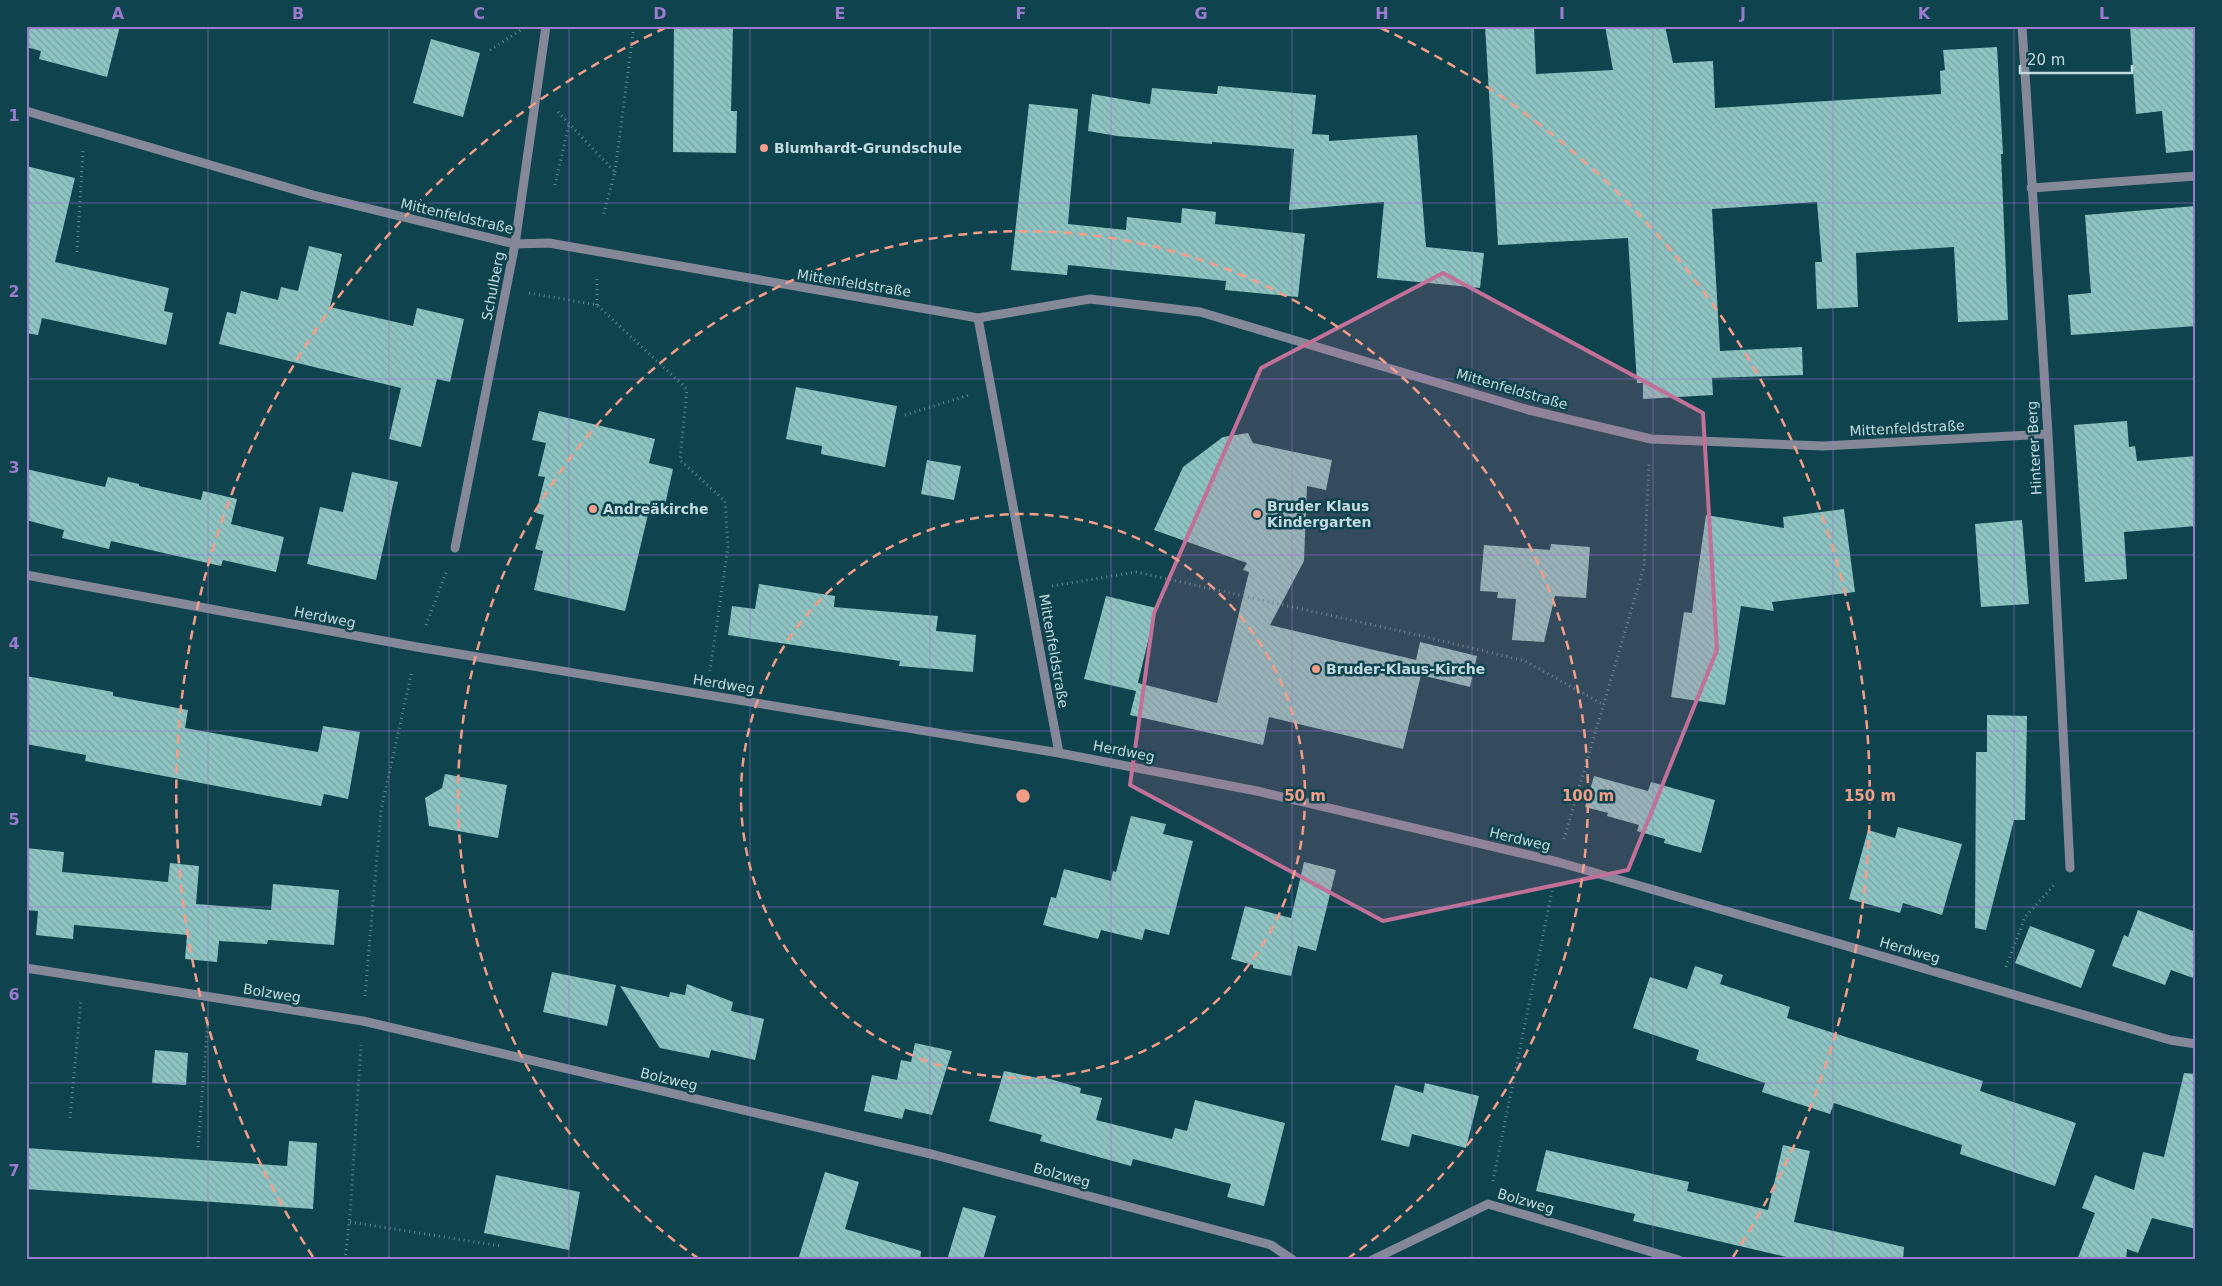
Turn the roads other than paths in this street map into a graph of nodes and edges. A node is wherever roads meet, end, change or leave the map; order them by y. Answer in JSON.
{"nodes":[{"id":1,"x":546,"y":26,"type":"edge"},
{"id":2,"x":2022,"y":26,"type":"edge"},
{"id":3,"x":26,"y":111,"type":"edge"},
{"id":4,"x":2196,"y":176,"type":"edge"},
{"id":5,"x":2031,"y":188,"type":"junction"},
{"id":6,"x":515,"y":244,"type":"junction"},
{"id":7,"x":978,"y":318,"type":"junction"},
{"id":8,"x":2048,"y":434,"type":"junction"},
{"id":9,"x":455,"y":548,"type":"road end"},
{"id":10,"x":26,"y":575,"type":"edge"},
{"id":11,"x":1059,"y":753,"type":"junction"},
{"id":12,"x":2070,"y":868,"type":"road end"},
{"id":13,"x":26,"y":968,"type":"edge"},
{"id":14,"x":2196,"y":1044,"type":"edge"},
{"id":15,"x":1293,"y":1260,"type":"edge"},
{"id":16,"x":1372,"y":1260,"type":"edge"},
{"id":17,"x":1679,"y":1260,"type":"edge"}],
"edges":[{"from":1,"to":6,"type":"street","name":"Schulberg"},
{"from":2,"to":5,"type":"street","name":"Hinterer Berg"},
{"from":3,"to":6,"type":"street","name":"Mittenfeldstraße"},
{"from":4,"to":5,"type":"street"},
{"from":5,"to":8,"type":"street","name":"Hinterer Berg"},
{"from":6,"to":7,"type":"street","name":"Mittenfeldstraße"},
{"from":6,"to":9,"type":"street","name":"Schulberg"},
{"from":7,"to":8,"type":"street","name":"Mittenfeldstraße"},
{"from":7,"to":11,"type":"street","name":"Mittenfeldstraße"},
{"from":8,"to":12,"type":"street","name":"Hinterer Berg"},
{"from":10,"to":11,"type":"street","name":"Herdweg"},
{"from":11,"to":14,"type":"street","name":"Herdweg"},
{"from":13,"to":15,"type":"street","name":"Bolzweg"},
{"from":16,"to":17,"type":"street","name":"Bolzweg"}]}
